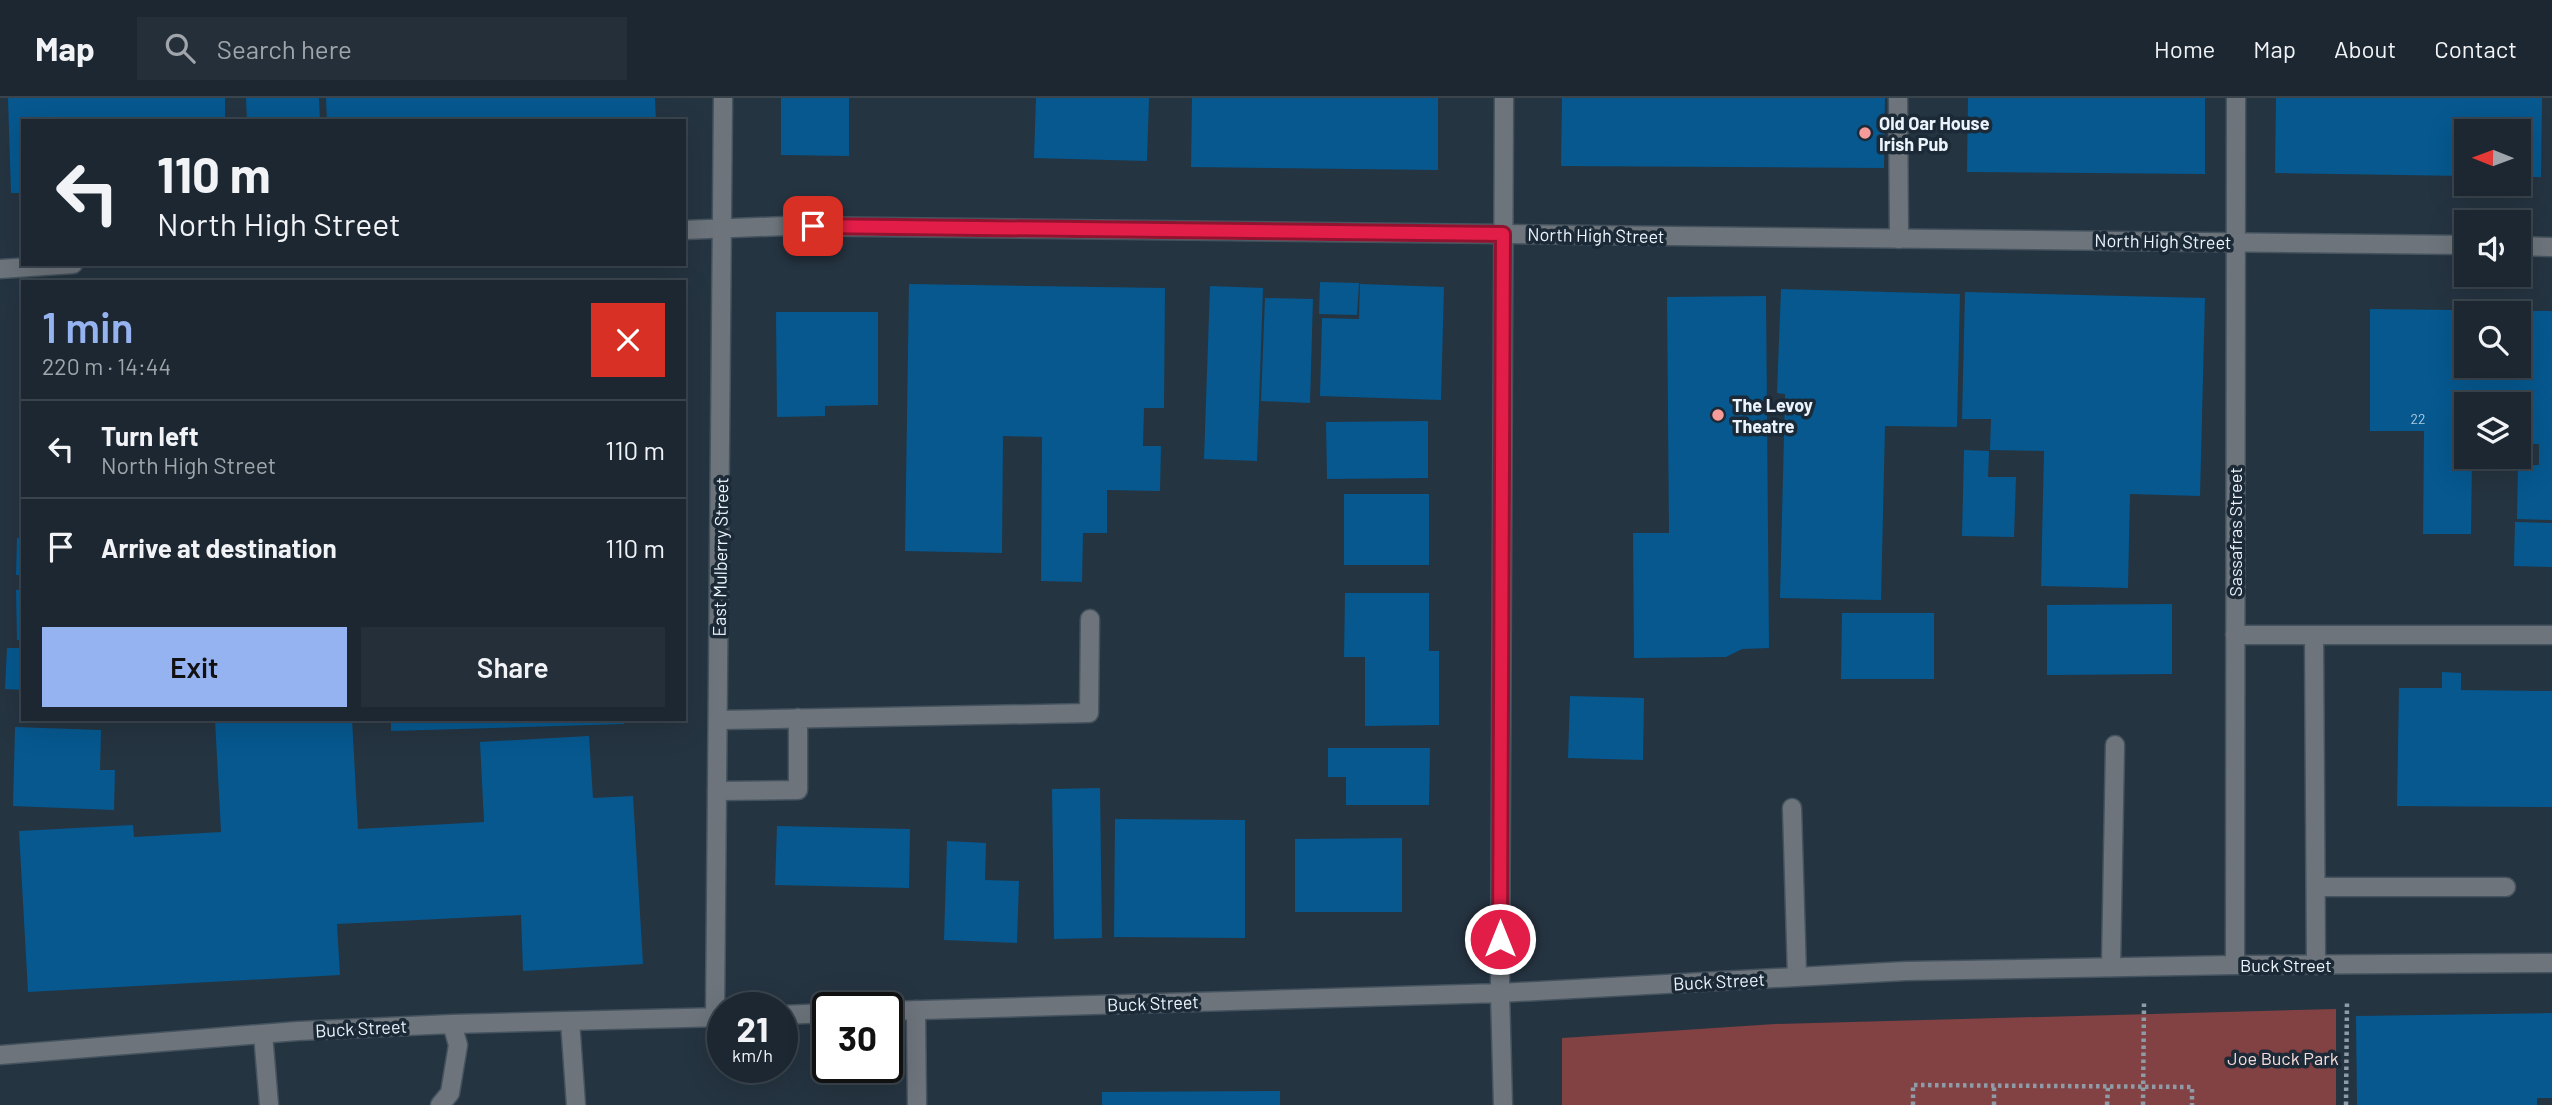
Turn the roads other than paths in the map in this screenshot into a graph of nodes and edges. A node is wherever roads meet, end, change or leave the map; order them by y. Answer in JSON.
{"nodes":[{"id":1,"x":723,"y":98,"type":"edge"},
{"id":2,"x":1504,"y":98,"type":"edge"},
{"id":3,"x":1898,"y":98,"type":"edge"},
{"id":4,"x":2236,"y":98,"type":"edge"},
{"id":5,"x":723,"y":228,"type":"junction"},
{"id":6,"x":686,"y":230,"type":"edge"},
{"id":7,"x":1503,"y":234,"type":"junction"},
{"id":8,"x":1899,"y":239,"type":"junction"},
{"id":9,"x":2236,"y":242,"type":"junction"},
{"id":10,"x":2454,"y":246,"type":"edge"},
{"id":11,"x":2531,"y":246,"type":"edge"},
{"id":12,"x":2552,"y":247,"type":"edge"},
{"id":13,"x":44,"y":266,"type":"edge"},
{"id":14,"x":0,"y":269,"type":"edge"},
{"id":15,"x":1090,"y":619,"type":"dead end"},
{"id":16,"x":2235,"y":635,"type":"junction"},
{"id":17,"x":2314,"y":635,"type":"junction"},
{"id":18,"x":2552,"y":635,"type":"edge"},
{"id":19,"x":798,"y":718,"type":"junction"},
{"id":20,"x":718,"y":720,"type":"junction"},
{"id":21,"x":2115,"y":745,"type":"dead end"},
{"id":22,"x":717,"y":791,"type":"junction"},
{"id":23,"x":1792,"y":808,"type":"dead end"},
{"id":24,"x":2316,"y":887,"type":"junction"},
{"id":25,"x":2506,"y":887,"type":"dead end"},
{"id":26,"x":2552,"y":963,"type":"edge"},
{"id":27,"x":2235,"y":965,"type":"junction"},
{"id":28,"x":2316,"y":965,"type":"junction"},
{"id":29,"x":2111,"y":967,"type":"junction"},
{"id":30,"x":1797,"y":976,"type":"junction"},
{"id":31,"x":719,"y":992,"type":"edge"},
{"id":32,"x":1500,"y":993,"type":"junction"},
{"id":33,"x":903,"y":1010,"type":"edge"},
{"id":34,"x":916,"y":1010,"type":"junction"},
{"id":35,"x":707,"y":1017,"type":"edge"},
{"id":36,"x":569,"y":1021,"type":"junction"},
{"id":37,"x":452,"y":1024,"type":"junction"},
{"id":38,"x":263,"y":1034,"type":"junction"},
{"id":39,"x":0,"y":1055,"type":"edge"},
{"id":40,"x":269,"y":1105,"type":"edge"},
{"id":41,"x":440,"y":1105,"type":"edge"},
{"id":42,"x":576,"y":1105,"type":"edge"},
{"id":43,"x":917,"y":1105,"type":"edge"},
{"id":44,"x":1503,"y":1105,"type":"edge"}],
"edges":[{"from":1,"to":5,"type":"street","name":"East Mulberry Street"},
{"from":2,"to":7,"type":"street"},
{"from":3,"to":8,"type":"street"},
{"from":4,"to":9,"type":"street","name":"Sassafras Street"},
{"from":5,"to":6,"type":"street","name":"North High Street"},
{"from":5,"to":7,"type":"street","name":"North High Street"},
{"from":5,"to":20,"type":"street","name":"East Mulberry Street"},
{"from":7,"to":8,"type":"street","name":"North High Street"},
{"from":7,"to":32,"type":"street"},
{"from":8,"to":9,"type":"street","name":"North High Street"},
{"from":9,"to":10,"type":"street","name":"North High Street"},
{"from":9,"to":16,"type":"street","name":"Sassafras Street"},
{"from":11,"to":12,"type":"street"},
{"from":13,"to":14,"type":"street"},
{"from":15,"to":19,"type":"street"},
{"from":16,"to":17,"type":"street"},
{"from":16,"to":27,"type":"street","name":"Sassafras Street"},
{"from":17,"to":18,"type":"street"},
{"from":17,"to":24,"type":"street"},
{"from":19,"to":20,"type":"street"},
{"from":19,"to":22,"type":"street"},
{"from":20,"to":22,"type":"street","name":"East Mulberry Street"},
{"from":21,"to":29,"type":"street"},
{"from":22,"to":31,"type":"street","name":"East Mulberry Street"},
{"from":23,"to":30,"type":"street"},
{"from":24,"to":25,"type":"street"},
{"from":24,"to":28,"type":"street"},
{"from":26,"to":28,"type":"street","name":"Buck Street"},
{"from":27,"to":28,"type":"street","name":"Buck Street"},
{"from":27,"to":29,"type":"street","name":"Buck Street"},
{"from":29,"to":30,"type":"street","name":"Buck Street"},
{"from":30,"to":32,"type":"street","name":"Buck Street"},
{"from":32,"to":34,"type":"street","name":"Buck Street"},
{"from":32,"to":44,"type":"street"},
{"from":33,"to":34,"type":"street","name":"Buck Street"},
{"from":34,"to":43,"type":"street"},
{"from":35,"to":36,"type":"street","name":"Buck Street"},
{"from":36,"to":37,"type":"street","name":"Buck Street"},
{"from":36,"to":42,"type":"street"},
{"from":37,"to":38,"type":"street","name":"Buck Street"},
{"from":37,"to":41,"type":"street"},
{"from":38,"to":39,"type":"street","name":"Buck Street"},
{"from":38,"to":40,"type":"street"}]}
